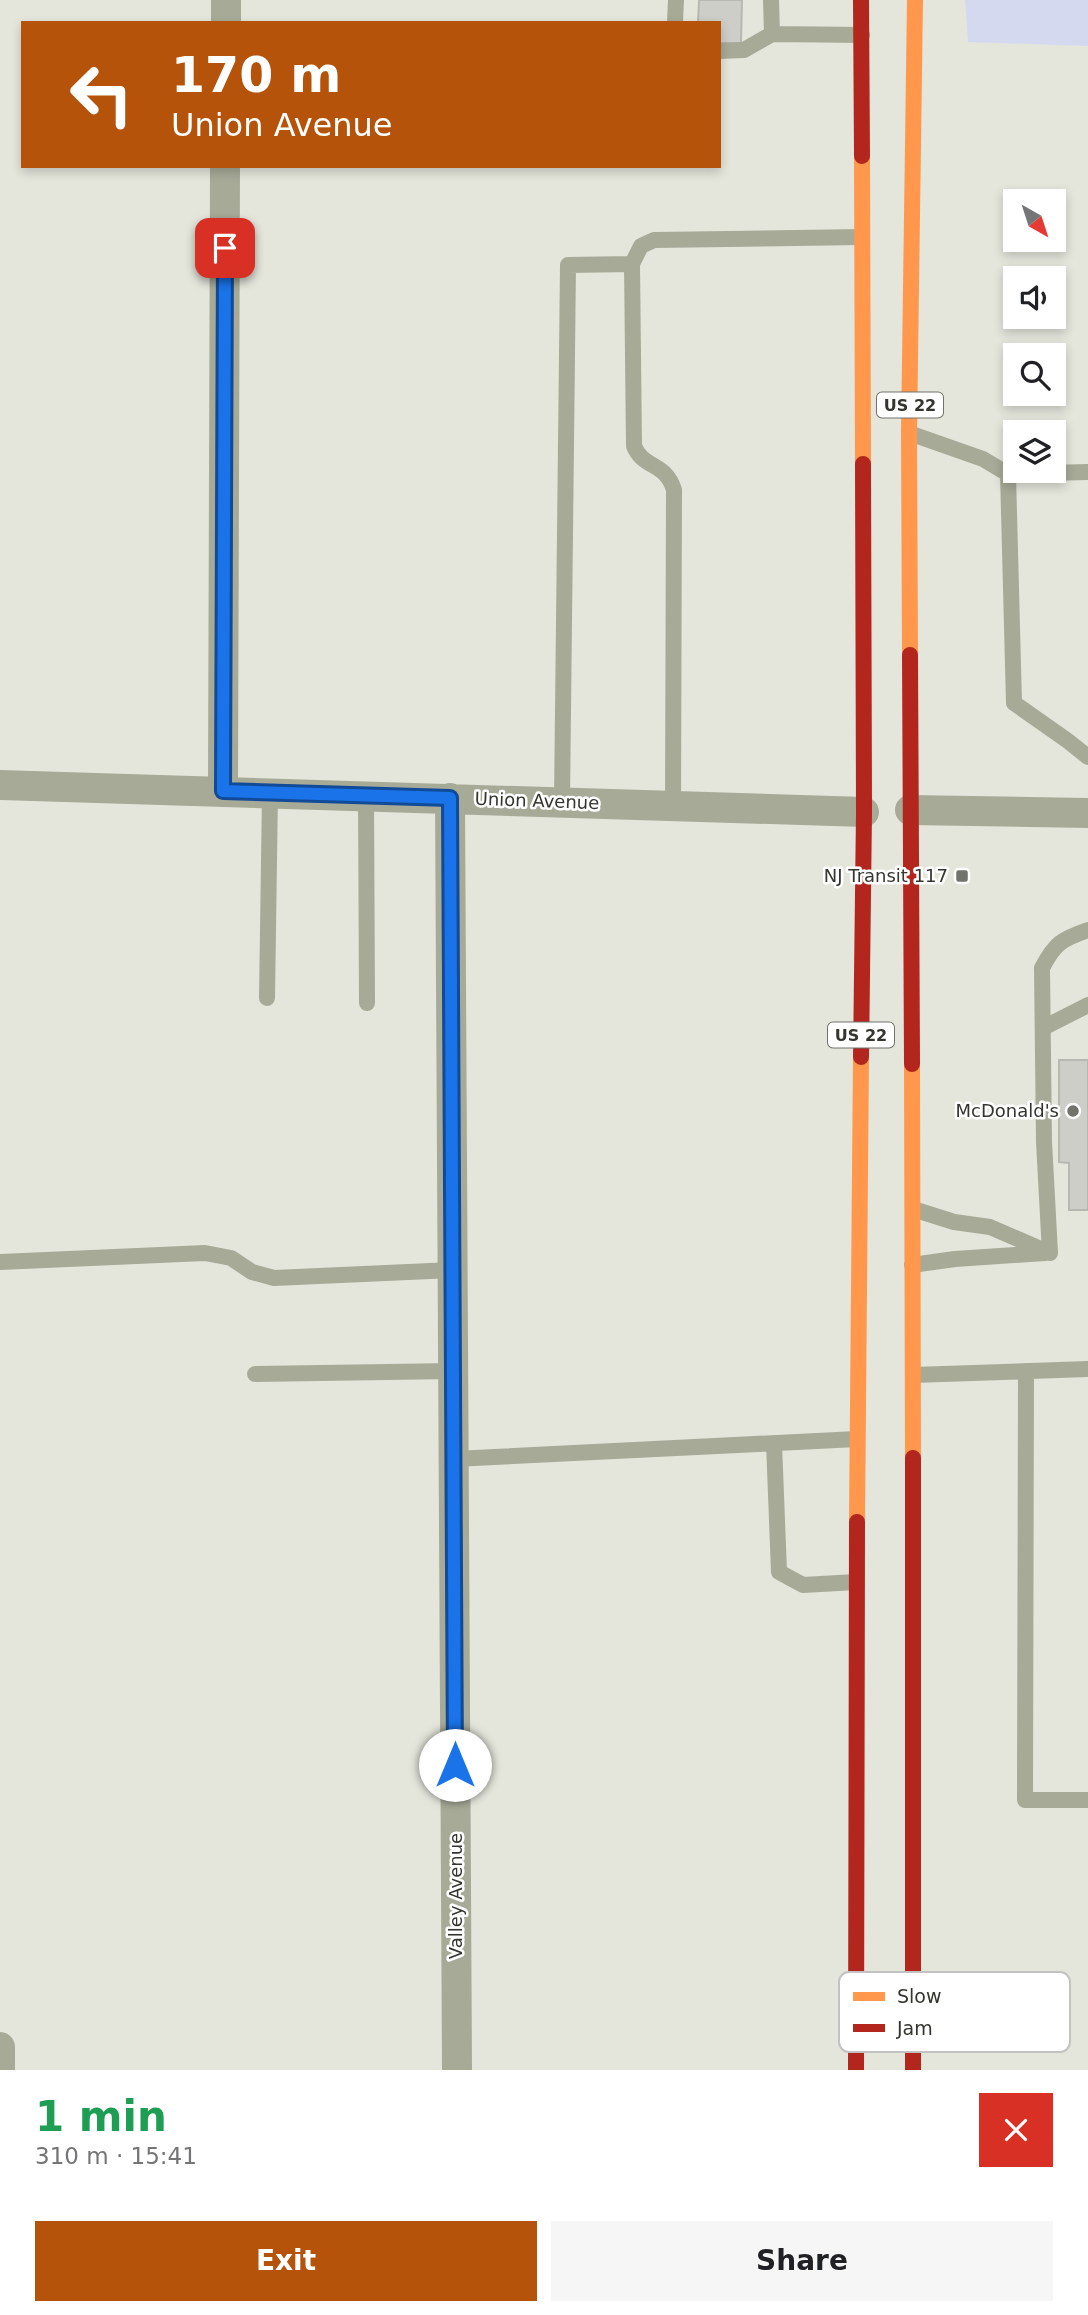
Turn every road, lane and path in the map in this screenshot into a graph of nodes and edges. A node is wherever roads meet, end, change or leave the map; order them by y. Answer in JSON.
{"nodes":[{"id":1,"x":226,"y":0,"type":"edge"},
{"id":2,"x":676,"y":0,"type":"edge"},
{"id":3,"x":771,"y":0,"type":"edge"},
{"id":4,"x":861,"y":0,"type":"edge"},
{"id":5,"x":915,"y":0,"type":"edge"},
{"id":6,"x":226,"y":21,"type":"edge"},
{"id":7,"x":675,"y":21,"type":"edge"},
{"id":8,"x":772,"y":34,"type":"junction"},
{"id":9,"x":862,"y":35,"type":"junction"},
{"id":10,"x":721,"y":51,"type":"edge"},
{"id":11,"x":225,"y":168,"type":"edge"},
{"id":12,"x":861,"y":237,"type":"junction"},
{"id":13,"x":632,"y":264,"type":"junction"},
{"id":14,"x":909,"y":433,"type":"junction"},
{"id":15,"x":1003,"y":471,"type":"edge"},
{"id":16,"x":1088,"y":472,"type":"edge"},
{"id":17,"x":1066,"y":473,"type":"edge"},
{"id":18,"x":1008,"y":483,"type":"edge"},
{"id":19,"x":1088,"y":757,"type":"edge"},
{"id":20,"x":0,"y":785,"type":"edge"},
{"id":21,"x":223,"y":791,"type":"junction"},
{"id":22,"x":270,"y":793,"type":"junction"},
{"id":23,"x":366,"y":795,"type":"junction"},
{"id":24,"x":450,"y":798,"type":"junction"},
{"id":25,"x":562,"y":801,"type":"junction"},
{"id":26,"x":673,"y":805,"type":"junction"},
{"id":27,"x":910,"y":810,"type":"junction"},
{"id":28,"x":864,"y":812,"type":"junction"},
{"id":29,"x":1088,"y":813,"type":"edge"},
{"id":30,"x":1088,"y":930,"type":"edge"},
{"id":31,"x":267,"y":998,"type":"dead end"},
{"id":32,"x":367,"y":1003,"type":"dead end"},
{"id":33,"x":1088,"y":1005,"type":"edge"},
{"id":34,"x":1043,"y":1028,"type":"junction"},
{"id":35,"x":912,"y":1209,"type":"junction"},
{"id":36,"x":1050,"y":1253,"type":"junction"},
{"id":37,"x":0,"y":1262,"type":"edge"},
{"id":38,"x":912,"y":1265,"type":"junction"},
{"id":39,"x":453,"y":1270,"type":"junction"},
{"id":40,"x":1088,"y":1369,"type":"edge"},
{"id":41,"x":453,"y":1371,"type":"junction"},
{"id":42,"x":1026,"y":1371,"type":"junction"},
{"id":43,"x":255,"y":1374,"type":"dead end"},
{"id":44,"x":913,"y":1375,"type":"junction"},
{"id":45,"x":857,"y":1439,"type":"junction"},
{"id":46,"x":774,"y":1443,"type":"junction"},
{"id":47,"x":454,"y":1460,"type":"junction"},
{"id":48,"x":856,"y":1582,"type":"junction"},
{"id":49,"x":1088,"y":1800,"type":"edge"},
{"id":50,"x":856,"y":1972,"type":"edge"},
{"id":51,"x":913,"y":1972,"type":"edge"},
{"id":52,"x":0,"y":2047,"type":"edge"},
{"id":53,"x":856,"y":2052,"type":"edge"},
{"id":54,"x":913,"y":2052,"type":"edge"},
{"id":55,"x":0,"y":2070,"type":"edge"},
{"id":56,"x":457,"y":2070,"type":"edge"},
{"id":57,"x":856,"y":2070,"type":"edge"},
{"id":58,"x":913,"y":2070,"type":"edge"}],
"edges":[{"from":1,"to":6,"type":"street"},
{"from":2,"to":7,"type":"lane"},
{"from":3,"to":8,"type":"lane"},
{"from":4,"to":9,"type":"highway","number":"US 22"},
{"from":5,"to":14,"type":"highway","number":"US 22"},
{"from":8,"to":9,"type":"lane"},
{"from":8,"to":10,"type":"lane"},
{"from":9,"to":12,"type":"highway","number":"US 22"},
{"from":11,"to":21,"type":"street"},
{"from":12,"to":13,"type":"lane"},
{"from":12,"to":28,"type":"highway","number":"US 22"},
{"from":13,"to":25,"type":"lane"},
{"from":13,"to":26,"type":"lane"},
{"from":14,"to":15,"type":"lane"},
{"from":14,"to":27,"type":"highway","number":"US 22"},
{"from":16,"to":17,"type":"lane"},
{"from":18,"to":19,"type":"lane"},
{"from":20,"to":21,"type":"street","name":"Union Avenue"},
{"from":21,"to":22,"type":"street","name":"Union Avenue"},
{"from":22,"to":23,"type":"street","name":"Union Avenue"},
{"from":22,"to":31,"type":"lane"},
{"from":23,"to":24,"type":"street","name":"Union Avenue"},
{"from":23,"to":32,"type":"lane"},
{"from":24,"to":25,"type":"street","name":"Union Avenue"},
{"from":24,"to":39,"type":"street","name":"Valley Avenue"},
{"from":25,"to":26,"type":"street","name":"Union Avenue"},
{"from":26,"to":28,"type":"street","name":"Union Avenue"},
{"from":27,"to":29,"type":"street"},
{"from":27,"to":35,"type":"highway","number":"US 22"},
{"from":28,"to":45,"type":"highway","number":"US 22"},
{"from":30,"to":34,"type":"lane"},
{"from":33,"to":34,"type":"lane"},
{"from":34,"to":36,"type":"lane"},
{"from":35,"to":36,"type":"lane"},
{"from":35,"to":38,"type":"highway","number":"US 22"},
{"from":36,"to":38,"type":"lane"},
{"from":37,"to":39,"type":"lane"},
{"from":38,"to":44,"type":"highway","number":"US 22"},
{"from":39,"to":41,"type":"street","name":"Valley Avenue"},
{"from":40,"to":42,"type":"lane"},
{"from":41,"to":43,"type":"lane"},
{"from":41,"to":47,"type":"street","name":"Valley Avenue"},
{"from":42,"to":44,"type":"lane"},
{"from":42,"to":49,"type":"lane"},
{"from":44,"to":51,"type":"highway","number":"US 22"},
{"from":45,"to":46,"type":"lane"},
{"from":45,"to":48,"type":"highway","number":"US 22"},
{"from":46,"to":47,"type":"lane"},
{"from":46,"to":48,"type":"lane"},
{"from":47,"to":56,"type":"street","name":"Valley Avenue"},
{"from":48,"to":50,"type":"highway","number":"US 22"},
{"from":52,"to":55,"type":"street"},
{"from":53,"to":57,"type":"highway","number":"US 22"},
{"from":54,"to":58,"type":"highway","number":"US 22"}]}
